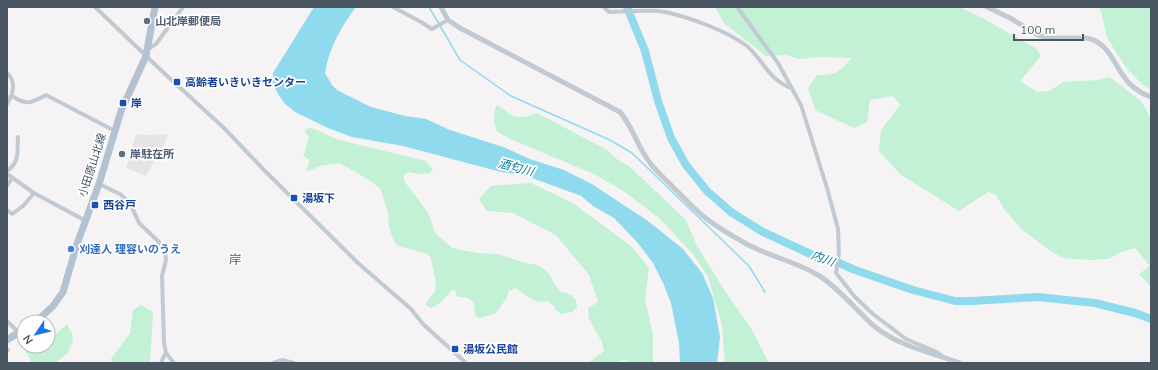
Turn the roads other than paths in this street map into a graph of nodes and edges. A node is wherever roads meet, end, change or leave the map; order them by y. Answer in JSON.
{"nodes":[{"id":1,"x":95,"y":7,"type":"edge"},
{"id":2,"x":155,"y":7,"type":"edge"},
{"id":3,"x":183,"y":7,"type":"edge"},
{"id":4,"x":393,"y":7,"type":"edge"},
{"id":5,"x":441,"y":7,"type":"edge"},
{"id":6,"x":604,"y":7,"type":"edge"},
{"id":7,"x":737,"y":7,"type":"edge"},
{"id":8,"x":987,"y":7,"type":"edge"},
{"id":9,"x":446,"y":21,"type":"junction"},
{"id":10,"x":147,"y":53,"type":"junction"},
{"id":11,"x":7,"y":72,"type":"edge"},
{"id":12,"x":791,"y":88,"type":"junction"},
{"id":13,"x":12,"y":96,"type":"junction"},
{"id":14,"x":1151,"y":97,"type":"edge"},
{"id":15,"x":7,"y":104,"type":"edge"},
{"id":16,"x":115,"y":131,"type":"junction"},
{"id":17,"x":18,"y":137,"type":"dead end"},
{"id":18,"x":7,"y":171,"type":"edge"},
{"id":19,"x":7,"y":174,"type":"edge"},
{"id":20,"x":12,"y":178,"type":"junction"},
{"id":21,"x":99,"y":184,"type":"junction"},
{"id":22,"x":7,"y":186,"type":"edge"},
{"id":23,"x":34,"y":193,"type":"junction"},
{"id":24,"x":7,"y":210,"type":"edge"},
{"id":25,"x":86,"y":221,"type":"junction"},
{"id":26,"x":44,"y":314,"type":"edge"},
{"id":27,"x":7,"y":321,"type":"edge"},
{"id":28,"x":16,"y":327,"type":"edge"},
{"id":29,"x":16,"y":334,"type":"edge"},
{"id":30,"x":7,"y":340,"type":"edge"},
{"id":31,"x":166,"y":353,"type":"junction"},
{"id":32,"x":943,"y":357,"type":"junction"},
{"id":33,"x":161,"y":363,"type":"edge"},
{"id":34,"x":174,"y":363,"type":"edge"},
{"id":35,"x":273,"y":363,"type":"edge"},
{"id":36,"x":294,"y":363,"type":"edge"},
{"id":37,"x":466,"y":363,"type":"edge"},
{"id":38,"x":960,"y":363,"type":"edge"}],
"edges":[{"from":1,"to":10,"type":"street"},
{"from":2,"to":10,"type":"main road","name":"小田原山北線"},
{"from":3,"to":10,"type":"street"},
{"from":4,"to":9,"type":"street"},
{"from":5,"to":9,"type":"street"},
{"from":6,"to":12,"type":"street"},
{"from":7,"to":12,"type":"street"},
{"from":8,"to":14,"type":"street"},
{"from":9,"to":32,"type":"street"},
{"from":10,"to":16,"type":"main road","name":"小田原山北線"},
{"from":10,"to":37,"type":"street"},
{"from":11,"to":13,"type":"street"},
{"from":12,"to":32,"type":"street"},
{"from":13,"to":15,"type":"street"},
{"from":13,"to":16,"type":"street"},
{"from":16,"to":21,"type":"main road","name":"小田原山北線"},
{"from":17,"to":18,"type":"street"},
{"from":19,"to":20,"type":"street"},
{"from":20,"to":22,"type":"street"},
{"from":20,"to":23,"type":"street"},
{"from":21,"to":25,"type":"main road","name":"小田原山北線"},
{"from":21,"to":31,"type":"street"},
{"from":23,"to":24,"type":"street"},
{"from":23,"to":25,"type":"street"},
{"from":25,"to":26,"type":"main road","name":"小田原山北線"},
{"from":27,"to":28,"type":"street"},
{"from":29,"to":30,"type":"main road"},
{"from":31,"to":33,"type":"street"},
{"from":31,"to":34,"type":"street"},
{"from":32,"to":38,"type":"street"},
{"from":35,"to":36,"type":"street"}]}
